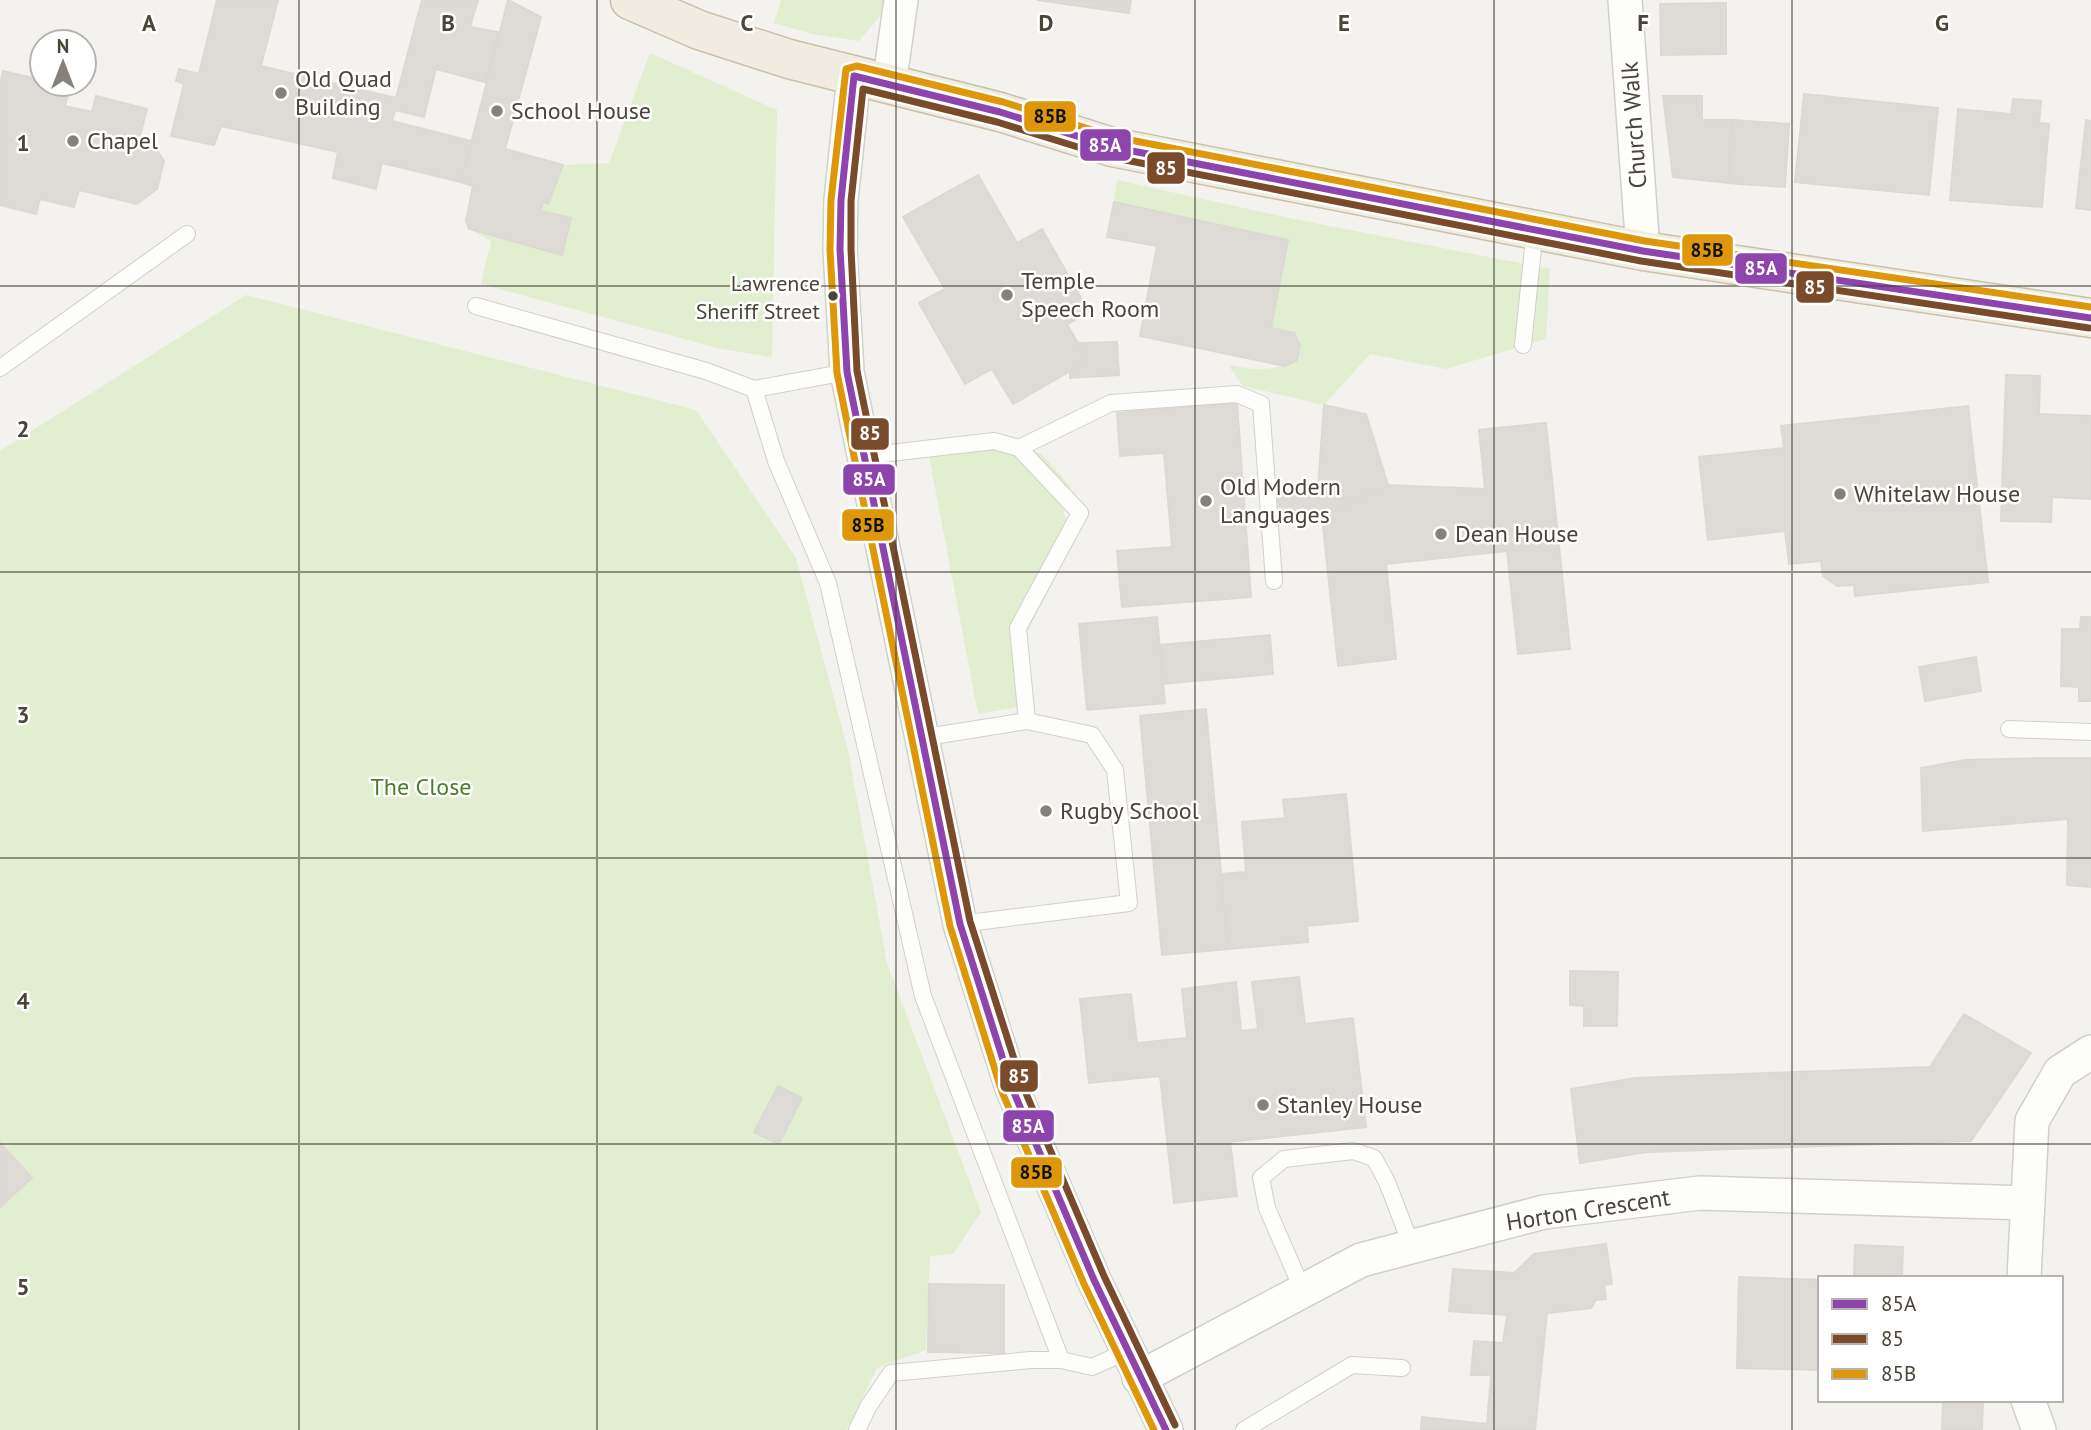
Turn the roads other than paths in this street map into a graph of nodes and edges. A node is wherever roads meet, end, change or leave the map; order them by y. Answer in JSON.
{"nodes":[{"id":1,"x":630,"y":0,"type":"edge"},
{"id":2,"x":901,"y":0,"type":"edge"},
{"id":3,"x":1625,"y":0,"type":"edge"},
{"id":4,"x":871,"y":81,"type":"junction"},
{"id":5,"x":1535,"y":229,"type":"junction"},
{"id":6,"x":187,"y":234,"type":"dead end"},
{"id":7,"x":1643,"y":251,"type":"junction"},
{"id":8,"x":476,"y":306,"type":"dead end"},
{"id":9,"x":2091,"y":318,"type":"edge"},
{"id":10,"x":1524,"y":345,"type":"dead end"},
{"id":11,"x":0,"y":368,"type":"edge"},
{"id":12,"x":847,"y":372,"type":"junction"},
{"id":13,"x":754,"y":389,"type":"junction"},
{"id":14,"x":1019,"y":448,"type":"junction"},
{"id":15,"x":864,"y":456,"type":"junction"},
{"id":16,"x":1274,"y":581,"type":"dead end"},
{"id":17,"x":1027,"y":721,"type":"junction"},
{"id":18,"x":2009,"y":729,"type":"dead end"},
{"id":19,"x":2091,"y":732,"type":"edge"},
{"id":20,"x":920,"y":738,"type":"junction"},
{"id":21,"x":960,"y":924,"type":"junction"},
{"id":22,"x":2091,"y":1052,"type":"edge"},
{"id":23,"x":2028,"y":1203,"type":"junction"},
{"id":24,"x":1412,"y":1247,"type":"junction"},
{"id":25,"x":2024,"y":1276,"type":"edge"},
{"id":26,"x":1303,"y":1291,"type":"junction"},
{"id":27,"x":1061,"y":1360,"type":"junction"},
{"id":28,"x":1133,"y":1365,"type":"junction"},
{"id":29,"x":1402,"y":1368,"type":"dead end"},
{"id":30,"x":2029,"y":1402,"type":"edge"},
{"id":31,"x":858,"y":1430,"type":"edge"},
{"id":32,"x":1166,"y":1430,"type":"edge"},
{"id":33,"x":1244,"y":1430,"type":"edge"},
{"id":34,"x":2039,"y":1430,"type":"edge"}],
"edges":[{"from":1,"to":4,"type":"highway"},
{"from":2,"to":4,"type":"street"},
{"from":3,"to":7,"type":"street","name":"Church Walk"},
{"from":4,"to":5,"type":"highway"},
{"from":4,"to":12,"type":"street"},
{"from":5,"to":7,"type":"highway"},
{"from":5,"to":10,"type":"lane"},
{"from":6,"to":11,"type":"lane"},
{"from":7,"to":9,"type":"highway"},
{"from":8,"to":13,"type":"lane"},
{"from":12,"to":13,"type":"lane"},
{"from":12,"to":15,"type":"street"},
{"from":13,"to":27,"type":"lane"},
{"from":14,"to":15,"type":"lane"},
{"from":14,"to":16,"type":"lane"},
{"from":14,"to":17,"type":"lane"},
{"from":15,"to":20,"type":"street"},
{"from":17,"to":20,"type":"lane"},
{"from":17,"to":21,"type":"lane"},
{"from":18,"to":19,"type":"lane"},
{"from":20,"to":21,"type":"street"},
{"from":21,"to":28,"type":"street"},
{"from":22,"to":23,"type":"street"},
{"from":23,"to":24,"type":"street","name":"Horton Crescent"},
{"from":23,"to":25,"type":"street"},
{"from":24,"to":26,"type":"street","name":"Horton Crescent"},
{"from":24,"to":26,"type":"lane"},
{"from":26,"to":28,"type":"street","name":"Horton Crescent"},
{"from":27,"to":28,"type":"lane"},
{"from":27,"to":31,"type":"lane"},
{"from":28,"to":32,"type":"street"},
{"from":29,"to":33,"type":"lane"},
{"from":30,"to":34,"type":"street"}]}
